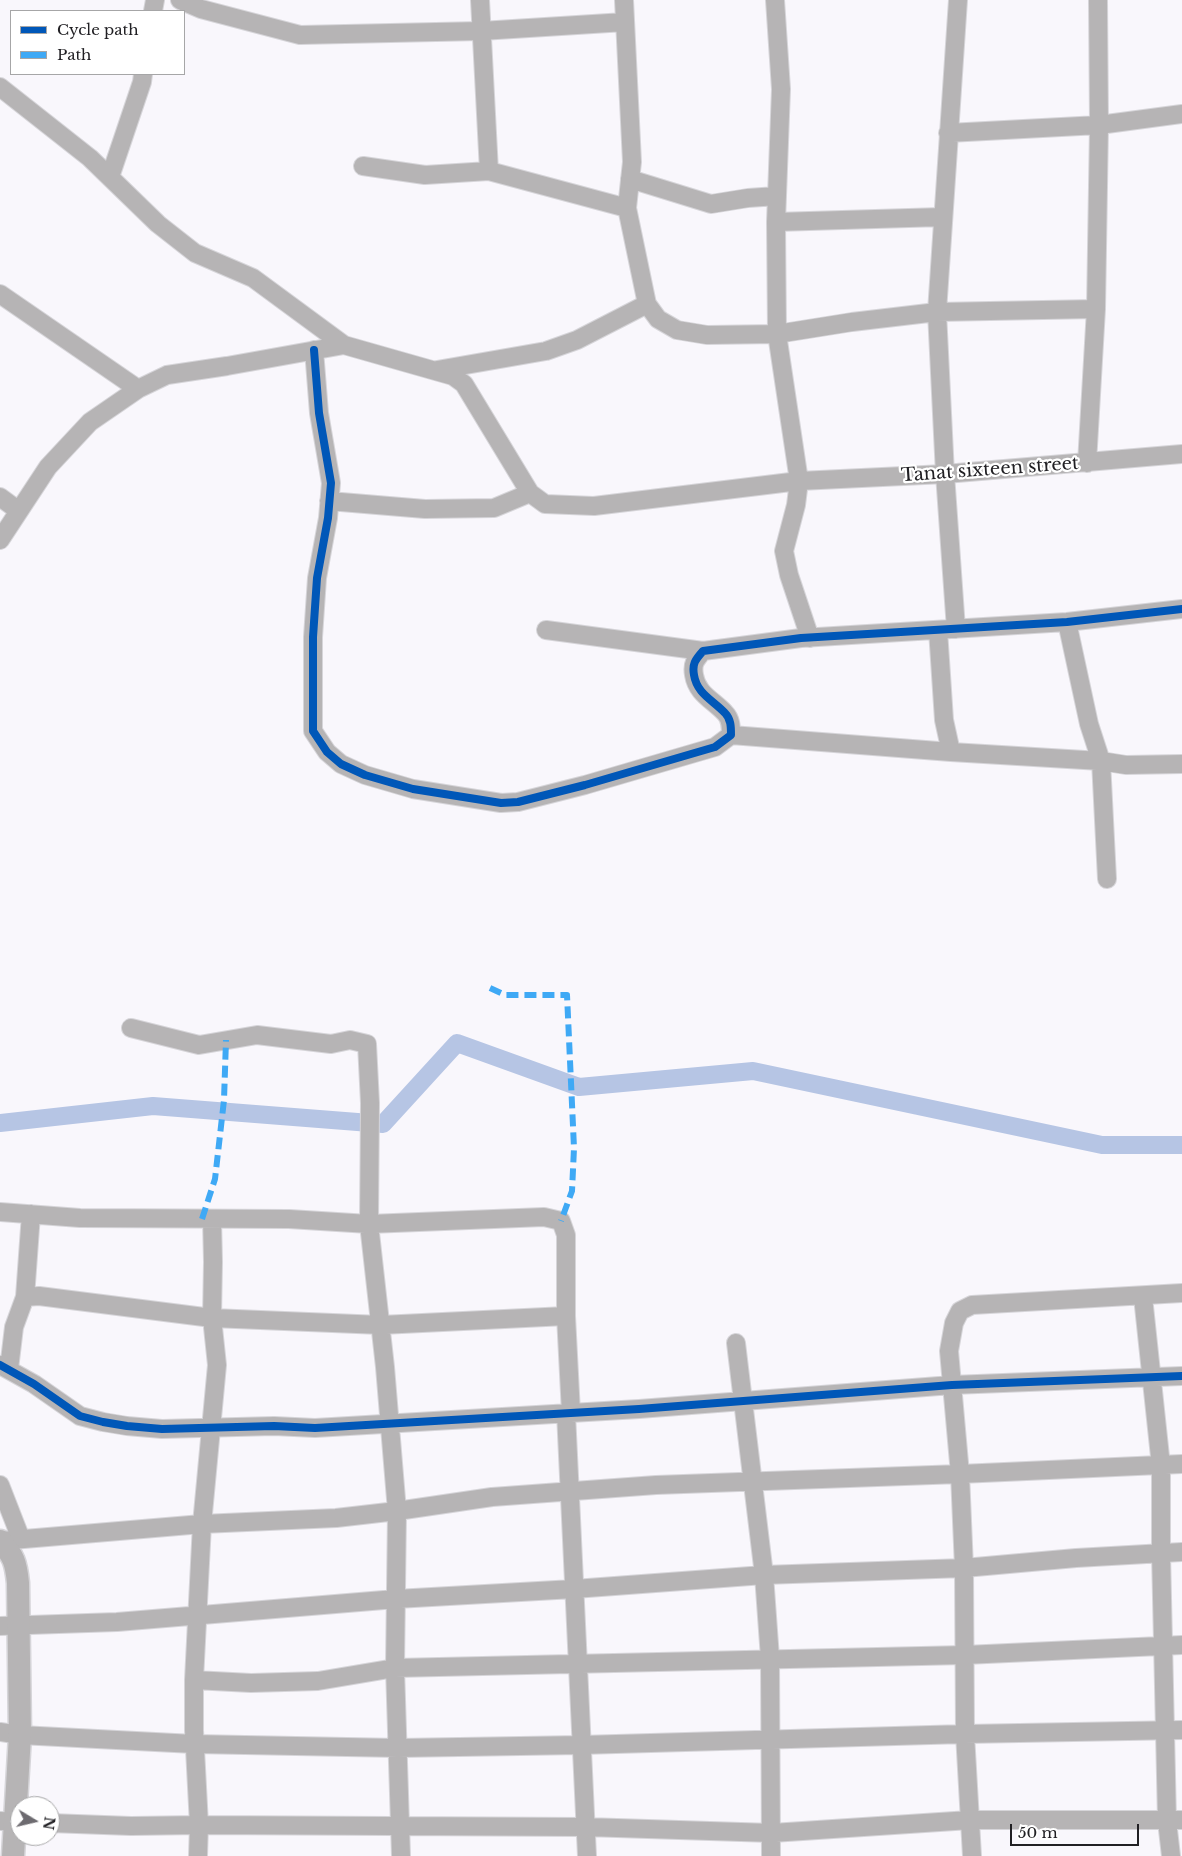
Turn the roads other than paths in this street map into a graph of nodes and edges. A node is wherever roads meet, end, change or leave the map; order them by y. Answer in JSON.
{"nodes":[{"id":1,"x":180,"y":0,"type":"edge"},
{"id":2,"x":480,"y":0,"type":"edge"},
{"id":3,"x":624,"y":0,"type":"edge"},
{"id":4,"x":775,"y":0,"type":"edge"},
{"id":5,"x":958,"y":0,"type":"edge"},
{"id":6,"x":1098,"y":0,"type":"edge"},
{"id":7,"x":625,"y":22,"type":"junction"},
{"id":8,"x":482,"y":31,"type":"junction"},
{"id":9,"x":143,"y":75,"type":"edge"},
{"id":10,"x":0,"y":87,"type":"edge"},
{"id":11,"x":1182,"y":114,"type":"edge"},
{"id":12,"x":1099,"y":125,"type":"junction"},
{"id":13,"x":948,"y":133,"type":"junction"},
{"id":14,"x":363,"y":166,"type":"dead end"},
{"id":15,"x":489,"y":171,"type":"junction"},
{"id":16,"x":110,"y":178,"type":"junction"},
{"id":17,"x":630,"y":179,"type":"junction"},
{"id":18,"x":777,"y":196,"type":"junction"},
{"id":19,"x":627,"y":208,"type":"junction"},
{"id":20,"x":942,"y":217,"type":"junction"},
{"id":21,"x":776,"y":222,"type":"junction"},
{"id":22,"x":0,"y":294,"type":"edge"},
{"id":23,"x":647,"y":304,"type":"junction"},
{"id":24,"x":1096,"y":309,"type":"junction"},
{"id":25,"x":936,"y":312,"type":"junction"},
{"id":26,"x":777,"y":334,"type":"junction"},
{"id":27,"x":344,"y":345,"type":"junction"},
{"id":28,"x":314,"y":350,"type":"junction"},
{"id":29,"x":434,"y":370,"type":"junction"},
{"id":30,"x":138,"y":389,"type":"junction"},
{"id":31,"x":1182,"y":454,"type":"edge"},
{"id":32,"x":1087,"y":463,"type":"junction"},
{"id":33,"x":945,"y":474,"type":"junction"},
{"id":34,"x":799,"y":481,"type":"junction"},
{"id":35,"x":530,"y":493,"type":"junction"},
{"id":36,"x":0,"y":498,"type":"edge"},
{"id":37,"x":329,"y":501,"type":"junction"},
{"id":38,"x":19,"y":511,"type":"junction"},
{"id":39,"x":0,"y":540,"type":"edge"},
{"id":40,"x":1182,"y":609,"type":"edge"},
{"id":41,"x":1067,"y":622,"type":"junction"},
{"id":42,"x":956,"y":629,"type":"junction"},
{"id":43,"x":546,"y":630,"type":"dead end"},
{"id":44,"x":938,"y":630,"type":"junction"},
{"id":45,"x":810,"y":638,"type":"junction"},
{"id":46,"x":702,"y":652,"type":"junction"},
{"id":47,"x":731,"y":735,"type":"junction"},
{"id":48,"x":951,"y":752,"type":"junction"},
{"id":49,"x":1101,"y":761,"type":"junction"},
{"id":50,"x":1182,"y":764,"type":"edge"},
{"id":51,"x":1106,"y":879,"type":"dead end"},
{"id":52,"x":132,"y":1028,"type":"dead end"},
{"id":53,"x":0,"y":1212,"type":"edge"},
{"id":54,"x":31,"y":1214,"type":"junction"},
{"id":55,"x":212,"y":1219,"type":"junction"},
{"id":56,"x":369,"y":1224,"type":"junction"},
{"id":57,"x":1182,"y":1293,"type":"edge"},
{"id":58,"x":1143,"y":1296,"type":"junction"},
{"id":59,"x":25,"y":1297,"type":"junction"},
{"id":60,"x":566,"y":1316,"type":"junction"},
{"id":61,"x":212,"y":1318,"type":"junction"},
{"id":62,"x":381,"y":1325,"type":"junction"},
{"id":63,"x":736,"y":1343,"type":"dead end"},
{"id":64,"x":5,"y":1367,"type":"edge"},
{"id":65,"x":1182,"y":1376,"type":"edge"},
{"id":66,"x":1153,"y":1378,"type":"junction"},
{"id":67,"x":952,"y":1386,"type":"junction"},
{"id":68,"x":744,"y":1401,"type":"junction"},
{"id":69,"x":568,"y":1413,"type":"junction"},
{"id":70,"x":389,"y":1423,"type":"junction"},
{"id":71,"x":211,"y":1427,"type":"junction"},
{"id":72,"x":1182,"y":1464,"type":"edge"},
{"id":73,"x":1161,"y":1466,"type":"junction"},
{"id":74,"x":960,"y":1474,"type":"junction"},
{"id":75,"x":753,"y":1481,"type":"junction"},
{"id":76,"x":0,"y":1485,"type":"edge"},
{"id":77,"x":570,"y":1492,"type":"junction"},
{"id":78,"x":397,"y":1511,"type":"junction"},
{"id":79,"x":202,"y":1524,"type":"junction"},
{"id":80,"x":7,"y":1540,"type":"edge"},
{"id":81,"x":1182,"y":1552,"type":"edge"},
{"id":82,"x":1161,"y":1554,"type":"junction"},
{"id":83,"x":964,"y":1568,"type":"junction"},
{"id":84,"x":764,"y":1575,"type":"junction"},
{"id":85,"x":574,"y":1589,"type":"junction"},
{"id":86,"x":396,"y":1599,"type":"junction"},
{"id":87,"x":197,"y":1615,"type":"junction"},
{"id":88,"x":10,"y":1626,"type":"edge"},
{"id":89,"x":1163,"y":1644,"type":"junction"},
{"id":90,"x":1182,"y":1645,"type":"edge"},
{"id":91,"x":965,"y":1655,"type":"junction"},
{"id":92,"x":770,"y":1658,"type":"junction"},
{"id":93,"x":577,"y":1663,"type":"junction"},
{"id":94,"x":395,"y":1668,"type":"junction"},
{"id":95,"x":194,"y":1680,"type":"junction"},
{"id":96,"x":1173,"y":1730,"type":"edge"},
{"id":97,"x":10,"y":1733,"type":"edge"},
{"id":98,"x":965,"y":1734,"type":"junction"},
{"id":99,"x":771,"y":1739,"type":"junction"},
{"id":100,"x":194,"y":1744,"type":"junction"},
{"id":101,"x":581,"y":1745,"type":"junction"},
{"id":102,"x":398,"y":1748,"type":"junction"},
{"id":103,"x":11,"y":1796,"type":"edge"},
{"id":104,"x":970,"y":1820,"type":"junction"},
{"id":105,"x":1174,"y":1820,"type":"edge"},
{"id":106,"x":60,"y":1823,"type":"edge"},
{"id":107,"x":199,"y":1825,"type":"junction"},
{"id":108,"x":401,"y":1827,"type":"junction"},
{"id":109,"x":586,"y":1827,"type":"junction"},
{"id":110,"x":772,"y":1833,"type":"junction"},
{"id":111,"x":198,"y":1856,"type":"edge"},
{"id":112,"x":401,"y":1856,"type":"edge"},
{"id":113,"x":587,"y":1856,"type":"edge"},
{"id":114,"x":771,"y":1856,"type":"edge"},
{"id":115,"x":972,"y":1856,"type":"edge"},
{"id":116,"x":1171,"y":1856,"type":"edge"}],
"edges":[{"from":1,"to":8,"type":"street"},
{"from":2,"to":8,"type":"street"},
{"from":3,"to":7,"type":"street"},
{"from":4,"to":18,"type":"street"},
{"from":5,"to":13,"type":"street"},
{"from":6,"to":12,"type":"street"},
{"from":7,"to":8,"type":"street"},
{"from":7,"to":17,"type":"street"},
{"from":8,"to":15,"type":"street"},
{"from":9,"to":16,"type":"street"},
{"from":10,"to":16,"type":"street"},
{"from":11,"to":12,"type":"street"},
{"from":12,"to":13,"type":"street"},
{"from":12,"to":24,"type":"street"},
{"from":13,"to":20,"type":"street"},
{"from":14,"to":15,"type":"street"},
{"from":15,"to":19,"type":"street"},
{"from":16,"to":27,"type":"street"},
{"from":17,"to":18,"type":"street"},
{"from":17,"to":19,"type":"street"},
{"from":18,"to":21,"type":"street"},
{"from":19,"to":23,"type":"street"},
{"from":20,"to":21,"type":"street"},
{"from":20,"to":25,"type":"street"},
{"from":21,"to":26,"type":"street"},
{"from":22,"to":30,"type":"street"},
{"from":23,"to":26,"type":"street"},
{"from":23,"to":29,"type":"street"},
{"from":24,"to":25,"type":"street"},
{"from":24,"to":32,"type":"street"},
{"from":25,"to":26,"type":"street"},
{"from":25,"to":33,"type":"street"},
{"from":26,"to":34,"type":"street"},
{"from":27,"to":28,"type":"street"},
{"from":27,"to":29,"type":"street"},
{"from":28,"to":30,"type":"street"},
{"from":28,"to":37,"type":"street"},
{"from":29,"to":35,"type":"street"},
{"from":30,"to":38,"type":"street"},
{"from":31,"to":32,"type":"street","name":"Tanat sixteen street"},
{"from":32,"to":33,"type":"street","name":"Tanat sixteen street"},
{"from":33,"to":34,"type":"street","name":"Tanat sixteen street"},
{"from":33,"to":42,"type":"street"},
{"from":34,"to":35,"type":"street","name":"Tanat sixteen street"},
{"from":34,"to":45,"type":"street"},
{"from":35,"to":37,"type":"street"},
{"from":36,"to":38,"type":"street"},
{"from":37,"to":47,"type":"street"},
{"from":38,"to":39,"type":"street"},
{"from":40,"to":41,"type":"street"},
{"from":41,"to":42,"type":"street"},
{"from":41,"to":49,"type":"street"},
{"from":42,"to":44,"type":"street"},
{"from":43,"to":46,"type":"street"},
{"from":44,"to":45,"type":"street"},
{"from":44,"to":48,"type":"street"},
{"from":45,"to":46,"type":"street"},
{"from":46,"to":47,"type":"street"},
{"from":47,"to":48,"type":"street"},
{"from":48,"to":49,"type":"street"},
{"from":49,"to":50,"type":"street"},
{"from":49,"to":51,"type":"street"},
{"from":52,"to":56,"type":"street"},
{"from":53,"to":54,"type":"street"},
{"from":54,"to":55,"type":"street"},
{"from":54,"to":59,"type":"street"},
{"from":55,"to":56,"type":"street"},
{"from":55,"to":61,"type":"street"},
{"from":56,"to":60,"type":"street"},
{"from":56,"to":62,"type":"street"},
{"from":57,"to":58,"type":"street"},
{"from":58,"to":66,"type":"street"},
{"from":58,"to":67,"type":"street"},
{"from":59,"to":61,"type":"street"},
{"from":59,"to":64,"type":"street"},
{"from":60,"to":62,"type":"street"},
{"from":60,"to":69,"type":"street"},
{"from":61,"to":62,"type":"street"},
{"from":61,"to":71,"type":"street"},
{"from":62,"to":70,"type":"street"},
{"from":63,"to":68,"type":"street"},
{"from":64,"to":71,"type":"street"},
{"from":65,"to":66,"type":"street"},
{"from":66,"to":67,"type":"street"},
{"from":66,"to":73,"type":"street"},
{"from":67,"to":68,"type":"street"},
{"from":67,"to":74,"type":"street"},
{"from":68,"to":69,"type":"street"},
{"from":68,"to":75,"type":"street"},
{"from":69,"to":70,"type":"street"},
{"from":69,"to":77,"type":"street"},
{"from":70,"to":71,"type":"street"},
{"from":70,"to":78,"type":"street"},
{"from":71,"to":79,"type":"street"},
{"from":72,"to":73,"type":"street"},
{"from":73,"to":74,"type":"street"},
{"from":73,"to":82,"type":"street"},
{"from":74,"to":75,"type":"street"},
{"from":74,"to":83,"type":"street"},
{"from":75,"to":77,"type":"street"},
{"from":75,"to":84,"type":"street"},
{"from":76,"to":80,"type":"street"},
{"from":77,"to":78,"type":"street"},
{"from":77,"to":85,"type":"street"},
{"from":78,"to":79,"type":"street"},
{"from":78,"to":86,"type":"street"},
{"from":79,"to":80,"type":"street"},
{"from":79,"to":87,"type":"street"},
{"from":80,"to":88,"type":"street"},
{"from":81,"to":82,"type":"street"},
{"from":82,"to":83,"type":"street"},
{"from":82,"to":89,"type":"street"},
{"from":83,"to":84,"type":"street"},
{"from":83,"to":91,"type":"street"},
{"from":84,"to":85,"type":"street"},
{"from":84,"to":92,"type":"street"},
{"from":85,"to":86,"type":"street"},
{"from":85,"to":93,"type":"street"},
{"from":86,"to":87,"type":"street"},
{"from":86,"to":94,"type":"street"},
{"from":87,"to":88,"type":"street"},
{"from":87,"to":95,"type":"street"},
{"from":88,"to":97,"type":"street"},
{"from":89,"to":90,"type":"street"},
{"from":89,"to":91,"type":"street"},
{"from":89,"to":96,"type":"street"},
{"from":91,"to":92,"type":"street"},
{"from":91,"to":98,"type":"street"},
{"from":92,"to":93,"type":"street"},
{"from":92,"to":99,"type":"street"},
{"from":93,"to":94,"type":"street"},
{"from":93,"to":101,"type":"street"},
{"from":94,"to":95,"type":"street"},
{"from":94,"to":102,"type":"street"},
{"from":95,"to":100,"type":"street"},
{"from":96,"to":98,"type":"street"},
{"from":96,"to":105,"type":"street"},
{"from":97,"to":100,"type":"street"},
{"from":97,"to":103,"type":"street"},
{"from":98,"to":99,"type":"street"},
{"from":98,"to":104,"type":"street"},
{"from":99,"to":101,"type":"street"},
{"from":99,"to":110,"type":"street"},
{"from":100,"to":102,"type":"street"},
{"from":100,"to":107,"type":"street"},
{"from":101,"to":102,"type":"street"},
{"from":101,"to":109,"type":"street"},
{"from":102,"to":108,"type":"street"},
{"from":104,"to":105,"type":"street"},
{"from":104,"to":110,"type":"street"},
{"from":104,"to":115,"type":"street"},
{"from":105,"to":116,"type":"street"},
{"from":106,"to":107,"type":"street"},
{"from":107,"to":108,"type":"street"},
{"from":107,"to":111,"type":"street"},
{"from":108,"to":109,"type":"street"},
{"from":108,"to":112,"type":"street"},
{"from":109,"to":110,"type":"street"},
{"from":109,"to":113,"type":"street"},
{"from":110,"to":114,"type":"street"}]}
